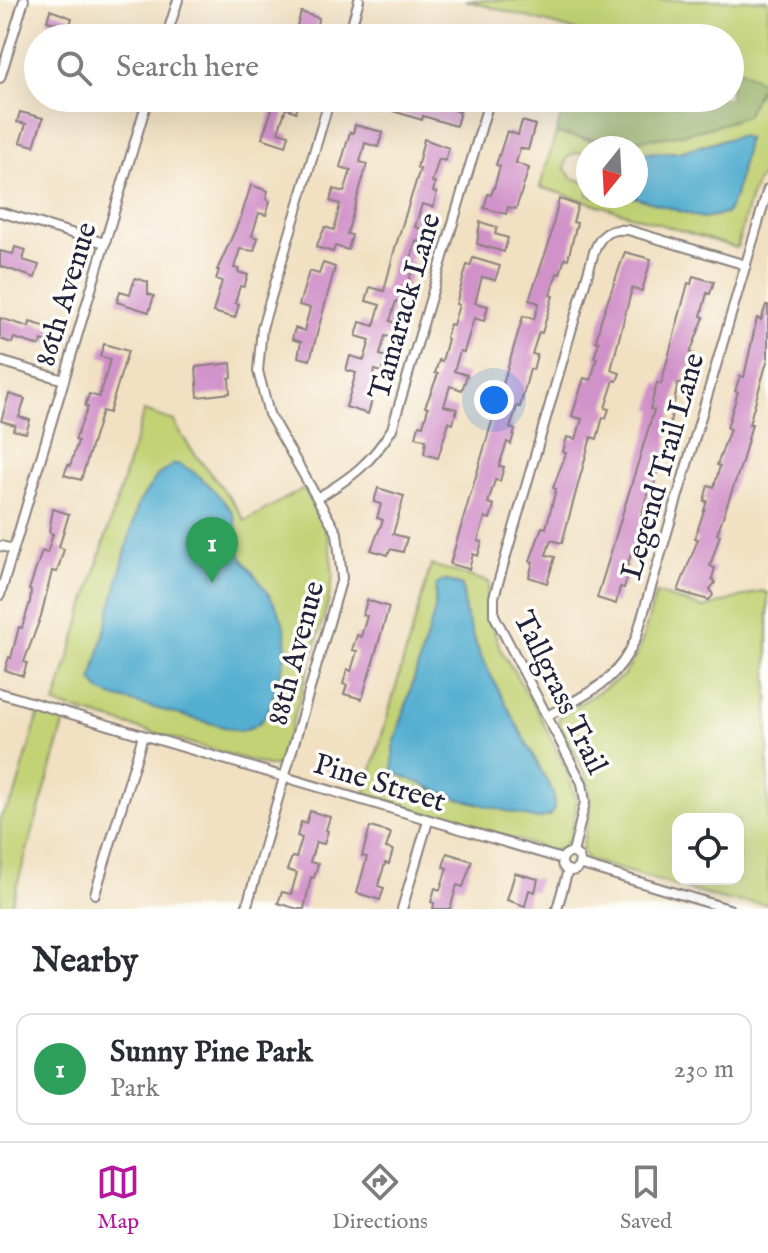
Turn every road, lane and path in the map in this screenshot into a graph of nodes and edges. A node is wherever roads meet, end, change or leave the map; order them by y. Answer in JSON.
{"nodes":[{"id":1,"x":24,"y":0,"type":"edge"},
{"id":2,"x":178,"y":0,"type":"edge"},
{"id":3,"x":359,"y":0,"type":"edge"},
{"id":4,"x":170,"y":24,"type":"edge"},
{"id":5,"x":352,"y":24,"type":"edge"},
{"id":6,"x":0,"y":78,"type":"edge"},
{"id":7,"x":144,"y":112,"type":"edge"},
{"id":8,"x":326,"y":112,"type":"edge"},
{"id":9,"x":486,"y":112,"type":"edge"},
{"id":10,"x":768,"y":189,"type":"edge"},
{"id":11,"x":0,"y":212,"type":"edge"},
{"id":12,"x":105,"y":243,"type":"junction"},
{"id":13,"x":746,"y":265,"type":"junction"},
{"id":14,"x":0,"y":361,"type":"edge"},
{"id":15,"x":64,"y":380,"type":"junction"},
{"id":16,"x":319,"y":497,"type":"junction"},
{"id":17,"x":0,"y":546,"type":"edge"},
{"id":18,"x":13,"y":549,"type":"junction"},
{"id":19,"x":0,"y":595,"type":"edge"},
{"id":20,"x":0,"y":693,"type":"edge"},
{"id":21,"x":547,"y":716,"type":"junction"},
{"id":22,"x":143,"y":736,"type":"junction"},
{"id":23,"x":284,"y":778,"type":"junction"},
{"id":24,"x":428,"y":821,"type":"junction"},
{"id":25,"x":573,"y":853,"type":"junction"},
{"id":26,"x":562,"y":859,"type":"junction"},
{"id":27,"x":579,"y":864,"type":"junction"},
{"id":28,"x":568,"y":870,"type":"junction"},
{"id":29,"x":95,"y":894,"type":"dead end"},
{"id":30,"x":716,"y":908,"type":"edge"},
{"id":31,"x":246,"y":909,"type":"edge"},
{"id":32,"x":402,"y":909,"type":"edge"},
{"id":33,"x":557,"y":909,"type":"edge"},
{"id":34,"x":729,"y":909,"type":"edge"}],
"edges":[{"from":1,"to":6,"type":"street"},
{"from":2,"to":4,"type":"street"},
{"from":3,"to":5,"type":"street"},
{"from":7,"to":12,"type":"street","name":"86th Avenue"},
{"from":8,"to":16,"type":"street","name":"88th Avenue"},
{"from":9,"to":16,"type":"street","name":"Tamarack Lane"},
{"from":10,"to":13,"type":"street","name":"Legend Trail Lane"},
{"from":11,"to":12,"type":"street"},
{"from":12,"to":15,"type":"street","name":"86th Avenue"},
{"from":13,"to":21,"type":"street","name":"Legend Trail Lane"},
{"from":13,"to":21,"type":"street","name":"Tallgrass Trail"},
{"from":14,"to":15,"type":"street"},
{"from":15,"to":18,"type":"street","name":"86th Avenue"},
{"from":16,"to":23,"type":"street","name":"88th Avenue"},
{"from":17,"to":18,"type":"street"},
{"from":18,"to":19,"type":"street","name":"86th Avenue"},
{"from":20,"to":22,"type":"street","name":"Pine Street"},
{"from":21,"to":25,"type":"street","name":"Tallgrass Trail"},
{"from":22,"to":23,"type":"street","name":"Pine Street"},
{"from":22,"to":29,"type":"street"},
{"from":23,"to":24,"type":"street","name":"Pine Street"},
{"from":23,"to":31,"type":"street","name":"88th Avenue"},
{"from":24,"to":26,"type":"street","name":"Pine Street"},
{"from":24,"to":32,"type":"street"},
{"from":25,"to":26,"type":"street"},
{"from":25,"to":27,"type":"street"},
{"from":26,"to":28,"type":"street"},
{"from":27,"to":28,"type":"street"},
{"from":27,"to":30,"type":"street"},
{"from":28,"to":33,"type":"street"},
{"from":30,"to":34,"type":"street"}]}
